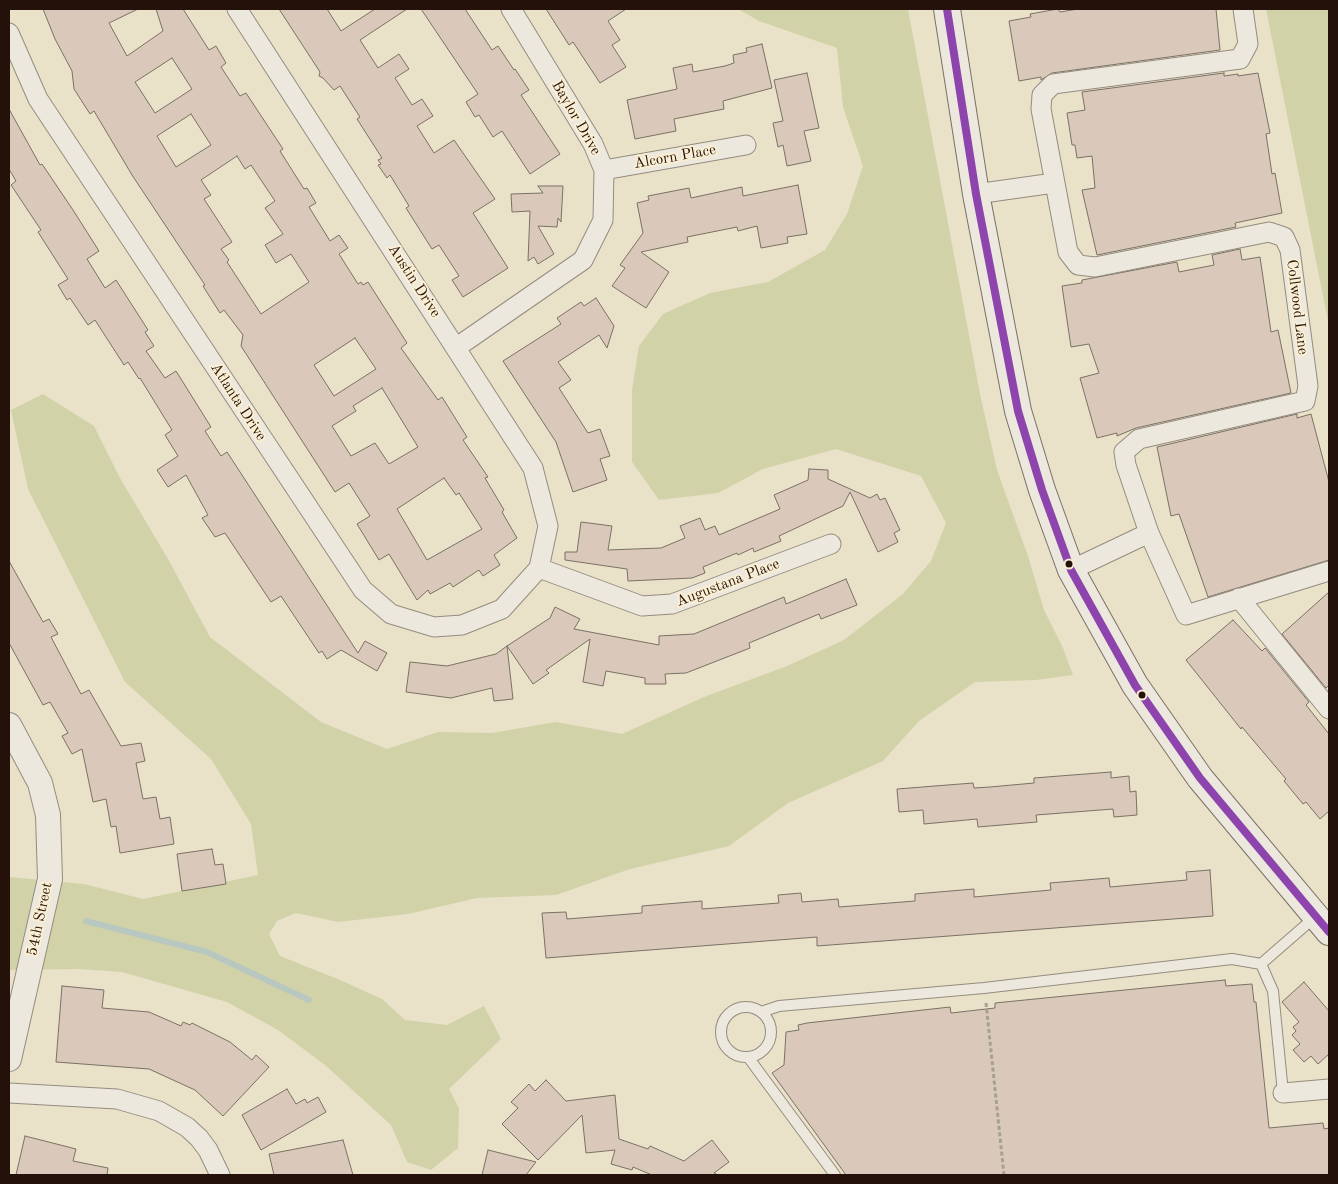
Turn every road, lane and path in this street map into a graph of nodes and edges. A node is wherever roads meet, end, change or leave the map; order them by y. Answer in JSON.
{"nodes":[{"id":1,"x":237,"y":9,"type":"edge"},
{"id":2,"x":511,"y":9,"type":"edge"},
{"id":3,"x":947,"y":9,"type":"edge"},
{"id":4,"x":1243,"y":9,"type":"edge"},
{"id":5,"x":9,"y":33,"type":"edge"},
{"id":6,"x":746,"y":146,"type":"dead end"},
{"id":7,"x":604,"y":170,"type":"junction"},
{"id":8,"x":1054,"y":183,"type":"junction"},
{"id":9,"x":976,"y":194,"type":"junction"},
{"id":10,"x":457,"y":347,"type":"junction"},
{"id":11,"x":1149,"y":533,"type":"junction"},
{"id":12,"x":832,"y":544,"type":"dead end"},
{"id":13,"x":539,"y":568,"type":"junction"},
{"id":14,"x":1071,"y":570,"type":"junction"},
{"id":15,"x":1329,"y":571,"type":"edge"},
{"id":16,"x":1239,"y":598,"type":"junction"},
{"id":17,"x":1329,"y":708,"type":"edge"},
{"id":18,"x":9,"y":725,"type":"edge"},
{"id":19,"x":1322,"y":925,"type":"edge"},
{"id":20,"x":1261,"y":964,"type":"junction"},
{"id":21,"x":984,"y":988,"type":"junction"},
{"id":22,"x":761,"y":1012,"type":"junction"},
{"id":23,"x":748,"y":1057,"type":"junction"},
{"id":24,"x":9,"y":1059,"type":"edge"},
{"id":25,"x":1329,"y":1089,"type":"edge"},
{"id":26,"x":9,"y":1093,"type":"edge"},
{"id":27,"x":1283,"y":1093,"type":"joint"},
{"id":28,"x":220,"y":1175,"type":"edge"},
{"id":29,"x":835,"y":1175,"type":"edge"},
{"id":30,"x":1004,"y":1175,"type":"edge"}],
"edges":[{"from":1,"to":10,"type":"street","name":"Austin Drive"},
{"from":2,"to":7,"type":"street","name":"Baylor Drive"},
{"from":3,"to":9,"type":"main road"},
{"from":4,"to":8,"type":"street","name":"Collwood Lane"},
{"from":5,"to":13,"type":"street","name":"Atlanta Drive"},
{"from":6,"to":7,"type":"street","name":"Alcorn Place"},
{"from":7,"to":10,"type":"street","name":"Baylor Drive"},
{"from":8,"to":9,"type":"street"},
{"from":8,"to":11,"type":"street","name":"Collwood Lane"},
{"from":9,"to":14,"type":"main road"},
{"from":10,"to":13,"type":"street","name":"Austin Drive"},
{"from":11,"to":14,"type":"street"},
{"from":11,"to":16,"type":"street","name":"Collwood Lane"},
{"from":12,"to":13,"type":"street","name":"Augustana Place"},
{"from":14,"to":19,"type":"main road"},
{"from":15,"to":16,"type":"street","name":"Collwood Lane"},
{"from":16,"to":17,"type":"street"},
{"from":18,"to":24,"type":"street","name":"54th Street"},
{"from":19,"to":20,"type":"lane"},
{"from":20,"to":21,"type":"lane"},
{"from":20,"to":27,"type":"lane"},
{"from":21,"to":22,"type":"lane"},
{"from":21,"to":30,"type":"path"},
{"from":22,"to":23,"type":"lane"},
{"from":22,"to":23,"type":"lane"},
{"from":23,"to":29,"type":"lane"},
{"from":25,"to":27,"type":"street"},
{"from":26,"to":28,"type":"street"}]}
